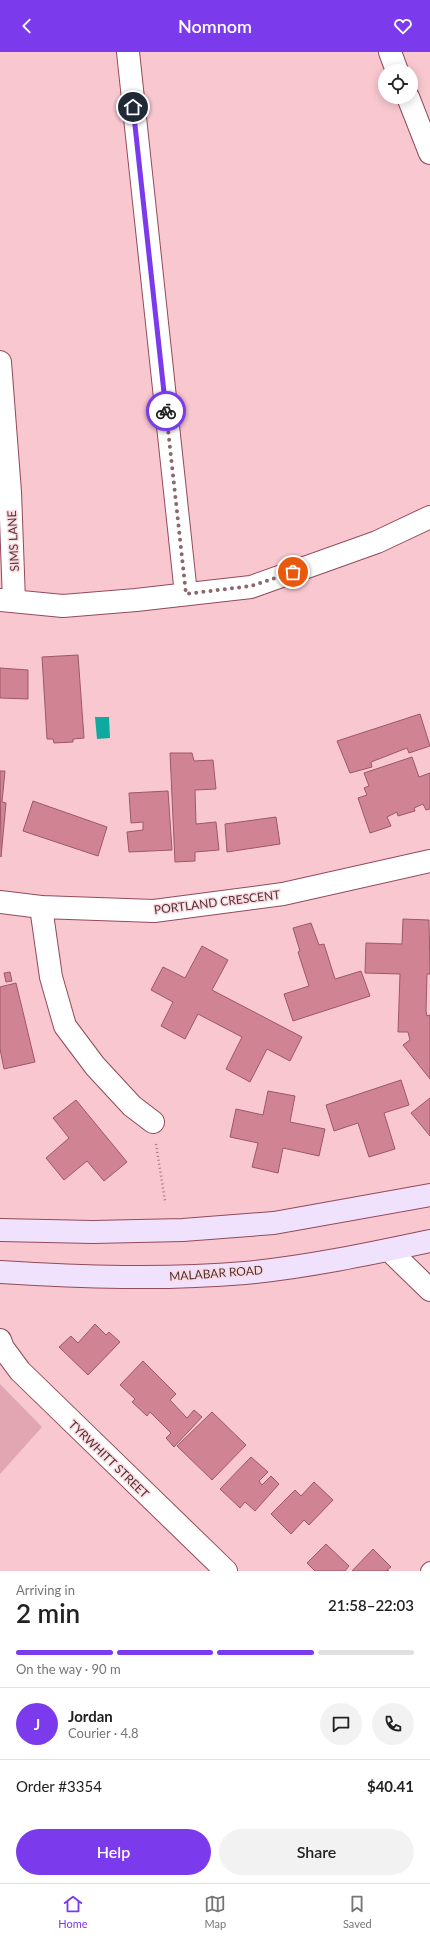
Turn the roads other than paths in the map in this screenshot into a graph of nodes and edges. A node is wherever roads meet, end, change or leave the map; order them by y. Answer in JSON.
{"nodes":[{"id":1,"x":128,"y":52,"type":"edge"},
{"id":2,"x":390,"y":52,"type":"edge"},
{"id":3,"x":394,"y":64,"type":"edge"},
{"id":4,"x":411,"y":104,"type":"edge"},
{"id":5,"x":430,"y":153,"type":"edge"},
{"id":6,"x":0,"y":362,"type":"edge"},
{"id":7,"x":430,"y":516,"type":"edge"},
{"id":8,"x":186,"y":594,"type":"junction"},
{"id":9,"x":7,"y":601,"type":"edge"},
{"id":10,"x":430,"y":861,"type":"edge"},
{"id":11,"x":0,"y":902,"type":"edge"},
{"id":12,"x":41,"y":907,"type":"junction"},
{"id":13,"x":153,"y":1122,"type":"road end"},
{"id":14,"x":430,"y":1195,"type":"edge"},
{"id":15,"x":0,"y":1230,"type":"edge"},
{"id":16,"x":430,"y":1241,"type":"edge"},
{"id":17,"x":389,"y":1250,"type":"junction"},
{"id":18,"x":0,"y":1272,"type":"edge"},
{"id":19,"x":430,"y":1290,"type":"edge"},
{"id":20,"x":0,"y":1340,"type":"edge"},
{"id":21,"x":226,"y":1571,"type":"edge"}],
"edges":[{"from":1,"to":8,"type":"street"},
{"from":2,"to":3,"type":"street"},
{"from":4,"to":5,"type":"street"},
{"from":6,"to":9,"type":"street","name":"SIMS LANE"},
{"from":7,"to":8,"type":"street"},
{"from":8,"to":9,"type":"street"},
{"from":10,"to":12,"type":"street","name":"PORTLAND CRESCENT"},
{"from":11,"to":12,"type":"street","name":"PORTLAND CRESCENT"},
{"from":12,"to":13,"type":"street"},
{"from":14,"to":15,"type":"main road"},
{"from":16,"to":17,"type":"main road","name":"MALABAR ROAD"},
{"from":17,"to":18,"type":"main road","name":"MALABAR ROAD"},
{"from":17,"to":19,"type":"street"},
{"from":20,"to":21,"type":"street","name":"TYRWHITT STREET"}]}
